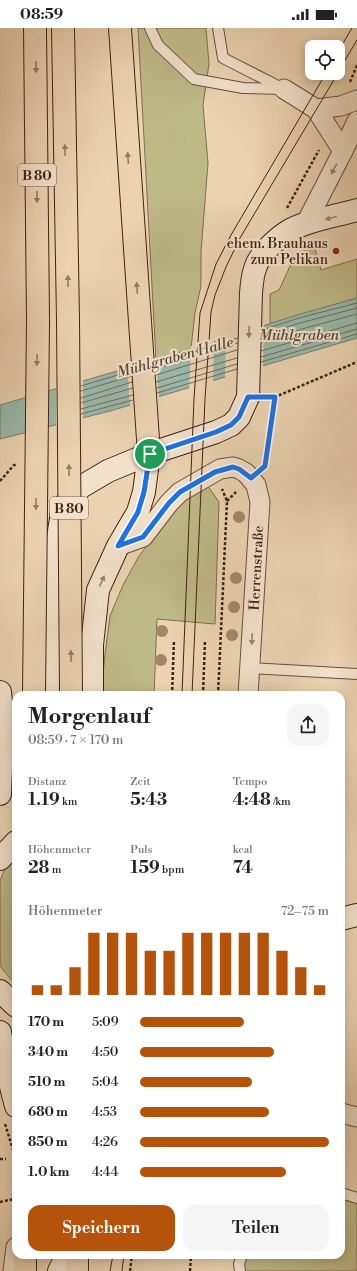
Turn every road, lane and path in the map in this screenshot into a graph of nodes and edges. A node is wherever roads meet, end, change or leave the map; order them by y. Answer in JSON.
{"nodes":[{"id":1,"x":35,"y":28,"type":"edge"},
{"id":2,"x":63,"y":28,"type":"edge"},
{"id":3,"x":120,"y":28,"type":"edge"},
{"id":4,"x":150,"y":28,"type":"edge"},
{"id":5,"x":218,"y":28,"type":"edge"},
{"id":6,"x":357,"y":65,"type":"edge"},
{"id":7,"x":284,"y":89,"type":"junction"},
{"id":8,"x":349,"y":103,"type":"edge"},
{"id":9,"x":316,"y":109,"type":"junction"},
{"id":10,"x":357,"y":121,"type":"edge"},
{"id":11,"x":330,"y":131,"type":"junction"},
{"id":12,"x":343,"y":151,"type":"junction"},
{"id":13,"x":357,"y":210,"type":"edge"},
{"id":14,"x":285,"y":212,"type":"dead end"},
{"id":15,"x":305,"y":225,"type":"junction"},
{"id":16,"x":357,"y":362,"type":"edge"},
{"id":17,"x":248,"y":388,"type":"junction"},
{"id":18,"x":275,"y":397,"type":"junction"},
{"id":19,"x":150,"y":454,"type":"junction"},
{"id":20,"x":251,"y":478,"type":"junction"},
{"id":21,"x":222,"y":488,"type":"dead end"},
{"id":22,"x":227,"y":501,"type":"junction"},
{"id":23,"x":118,"y":546,"type":"junction"},
{"id":24,"x":174,"y":640,"type":"dead end"},
{"id":25,"x":205,"y":641,"type":"dead end"},
{"id":26,"x":250,"y":668,"type":"junction"},
{"id":27,"x":357,"y":674,"type":"edge"},
{"id":28,"x":34,"y":691,"type":"edge"},
{"id":29,"x":52,"y":691,"type":"edge"},
{"id":30,"x":71,"y":691,"type":"edge"},
{"id":31,"x":92,"y":691,"type":"edge"},
{"id":32,"x":172,"y":691,"type":"edge"},
{"id":33,"x":203,"y":691,"type":"edge"},
{"id":34,"x":218,"y":691,"type":"edge"},
{"id":35,"x":248,"y":691,"type":"edge"},
{"id":36,"x":0,"y":692,"type":"edge"},
{"id":37,"x":0,"y":794,"type":"edge"},
{"id":38,"x":12,"y":846,"type":"edge"},
{"id":39,"x":0,"y":859,"type":"edge"},
{"id":40,"x":345,"y":912,"type":"edge"},
{"id":41,"x":357,"y":914,"type":"edge"},
{"id":42,"x":345,"y":918,"type":"edge"},
{"id":43,"x":0,"y":991,"type":"edge"},
{"id":44,"x":12,"y":1002,"type":"edge"},
{"id":45,"x":0,"y":1032,"type":"edge"},
{"id":46,"x":10,"y":1113,"type":"edge"},
{"id":47,"x":345,"y":1114,"type":"edge"},
{"id":48,"x":357,"y":1117,"type":"edge"},
{"id":49,"x":12,"y":1134,"type":"edge"},
{"id":50,"x":0,"y":1159,"type":"edge"},
{"id":51,"x":6,"y":1159,"type":"dead end"},
{"id":52,"x":345,"y":1194,"type":"edge"},
{"id":53,"x":357,"y":1198,"type":"edge"},
{"id":54,"x":12,"y":1199,"type":"edge"},
{"id":55,"x":0,"y":1202,"type":"edge"},
{"id":56,"x":14,"y":1259,"type":"edge"},
{"id":57,"x":25,"y":1259,"type":"edge"},
{"id":58,"x":48,"y":1259,"type":"edge"},
{"id":59,"x":65,"y":1259,"type":"edge"},
{"id":60,"x":77,"y":1259,"type":"edge"},
{"id":61,"x":132,"y":1259,"type":"edge"},
{"id":62,"x":191,"y":1259,"type":"edge"},
{"id":63,"x":241,"y":1259,"type":"edge"},
{"id":64,"x":13,"y":1271,"type":"edge"},
{"id":65,"x":25,"y":1271,"type":"edge"},
{"id":66,"x":48,"y":1271,"type":"edge"},
{"id":67,"x":59,"y":1271,"type":"edge"},
{"id":68,"x":77,"y":1271,"type":"edge"},
{"id":69,"x":130,"y":1271,"type":"edge"},
{"id":70,"x":190,"y":1271,"type":"edge"},
{"id":71,"x":240,"y":1271,"type":"edge"}],
"edges":[{"from":1,"to":28,"type":"main road","number":"B 80","one_way":true,"bridge":true},
{"from":30,"to":2,"type":"main road","number":"B 80","one_way":true,"bridge":true},
{"from":19,"to":3,"type":"main road","one_way":true},
{"from":4,"to":7,"type":"lane"},
{"from":5,"to":7,"type":"lane"},
{"from":6,"to":8,"type":"path"},
{"from":7,"to":9,"type":"street"},
{"from":8,"to":9,"type":"street"},
{"from":9,"to":11,"type":"street"},
{"from":10,"to":12,"type":"street"},
{"from":11,"to":12,"type":"street"},
{"from":11,"to":14,"type":"path"},
{"from":12,"to":15,"type":"street","one_way":true},
{"from":13,"to":15,"type":"street","one_way":true},
{"from":15,"to":17,"type":"street","one_way":true},
{"from":16,"to":18,"type":"path"},
{"from":17,"to":18,"type":"path"},
{"from":17,"to":19,"type":"street"},
{"from":18,"to":20,"type":"path"},
{"from":19,"to":23,"type":"street"},
{"from":19,"to":29,"type":"street"},
{"from":20,"to":22,"type":"path"},
{"from":20,"to":23,"type":"street"},
{"from":20,"to":26,"type":"street","name":"Herrenstraße","one_way":true},
{"from":21,"to":22,"type":"path"},
{"from":22,"to":34,"type":"path"},
{"from":31,"to":23,"type":"street","one_way":true},
{"from":24,"to":32,"type":"path"},
{"from":25,"to":33,"type":"path"},
{"from":26,"to":27,"type":"lane"},
{"from":26,"to":35,"type":"street","name":"Herrenstraße"},
{"from":36,"to":37,"type":"street"},
{"from":38,"to":39,"type":"street"},
{"from":40,"to":41,"type":"street"},
{"from":41,"to":42,"type":"street"},
{"from":43,"to":44,"type":"street"},
{"from":45,"to":46,"type":"street"},
{"from":46,"to":49,"type":"path"},
{"from":47,"to":48,"type":"street"},
{"from":50,"to":51,"type":"path"},
{"from":52,"to":53,"type":"lane"},
{"from":54,"to":55,"type":"path"},
{"from":56,"to":64,"type":"street"},
{"from":57,"to":65,"type":"main road"},
{"from":58,"to":66,"type":"street"},
{"from":59,"to":67,"type":"street"},
{"from":60,"to":68,"type":"main road"},
{"from":61,"to":69,"type":"path"},
{"from":62,"to":70,"type":"path"},
{"from":63,"to":71,"type":"lane"}]}
